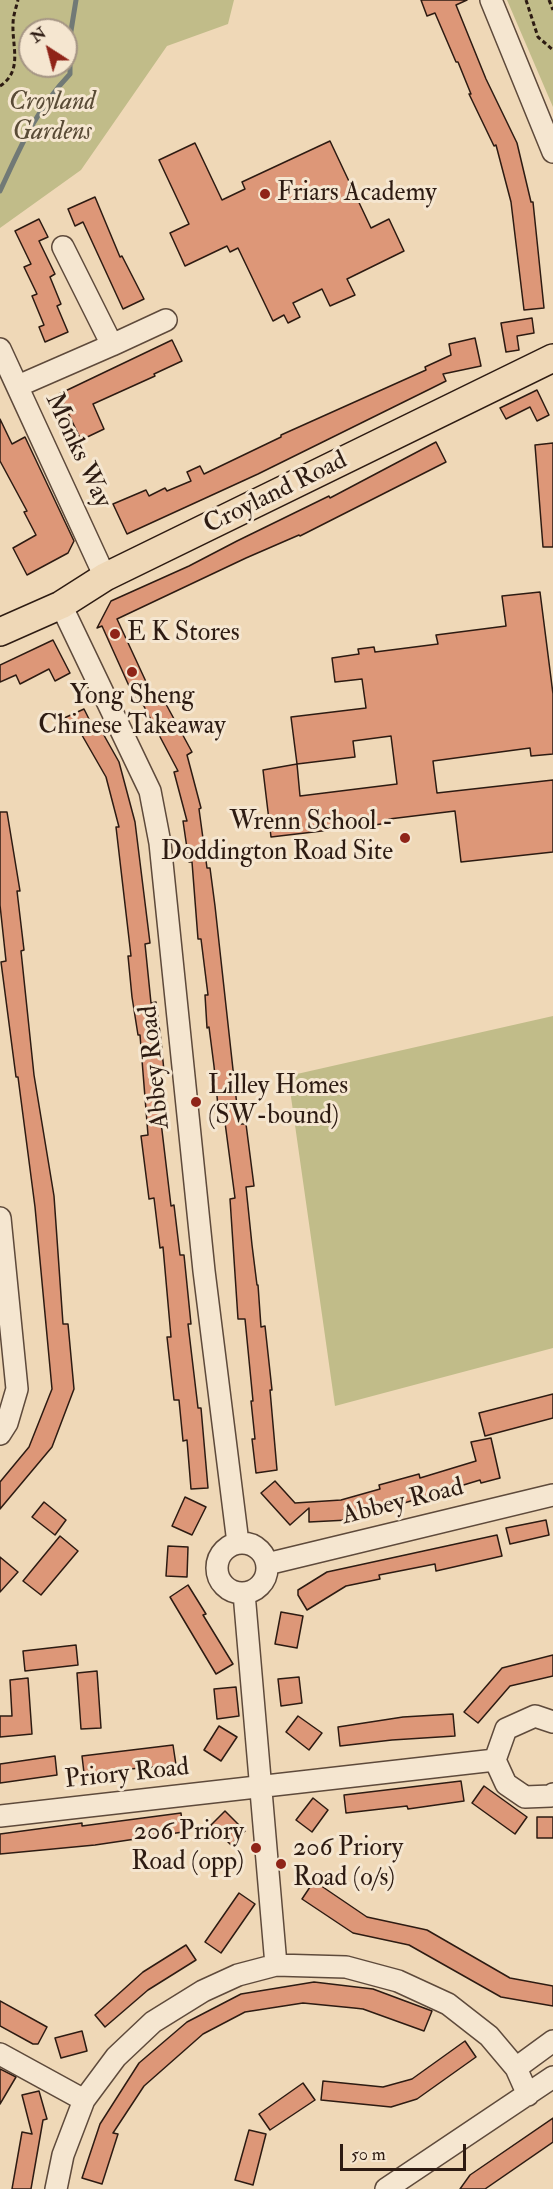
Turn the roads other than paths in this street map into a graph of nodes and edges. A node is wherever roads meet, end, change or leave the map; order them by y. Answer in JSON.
{"nodes":[{"id":1,"x":490,"y":0,"type":"edge"},
{"id":2,"x":553,"y":152,"type":"edge"},
{"id":3,"x":63,"y":247,"type":"dead end"},
{"id":4,"x":166,"y":320,"type":"dead end"},
{"id":5,"x":112,"y":345,"type":"junction"},
{"id":6,"x":0,"y":349,"type":"edge"},
{"id":7,"x":553,"y":358,"type":"edge"},
{"id":8,"x":18,"y":387,"type":"junction"},
{"id":9,"x":105,"y":577,"type":"junction"},
{"id":10,"x":61,"y":605,"type":"junction"},
{"id":11,"x":0,"y":632,"type":"edge"},
{"id":12,"x":0,"y":1218,"type":"edge"},
{"id":13,"x":0,"y":1434,"type":"edge"},
{"id":14,"x":553,"y":1495,"type":"edge"},
{"id":15,"x":238,"y":1543,"type":"junction"},
{"id":16,"x":267,"y":1564,"type":"junction"},
{"id":17,"x":244,"y":1593,"type":"junction"},
{"id":18,"x":553,"y":1722,"type":"edge"},
{"id":19,"x":495,"y":1760,"type":"junction"},
{"id":20,"x":259,"y":1787,"type":"junction"},
{"id":21,"x":553,"y":1794,"type":"edge"},
{"id":22,"x":0,"y":1816,"type":"edge"},
{"id":23,"x":276,"y":1965,"type":"junction"},
{"id":24,"x":553,"y":2041,"type":"edge"},
{"id":25,"x":0,"y":2054,"type":"edge"},
{"id":26,"x":516,"y":2068,"type":"junction"},
{"id":27,"x":553,"y":2076,"type":"edge"},
{"id":28,"x":528,"y":2095,"type":"junction"},
{"id":29,"x":84,"y":2100,"type":"junction"},
{"id":30,"x":56,"y":2189,"type":"edge"},
{"id":31,"x":386,"y":2189,"type":"edge"}],
"edges":[{"from":1,"to":2,"type":"street"},
{"from":3,"to":5,"type":"street"},
{"from":4,"to":5,"type":"street"},
{"from":5,"to":8,"type":"street"},
{"from":6,"to":8,"type":"street","name":"Monks Way"},
{"from":7,"to":9,"type":"main road","name":"Croyland Road"},
{"from":8,"to":9,"type":"street","name":"Monks Way"},
{"from":9,"to":10,"type":"main road","name":"Croyland Road"},
{"from":10,"to":11,"type":"main road","name":"Croyland Road"},
{"from":10,"to":15,"type":"street","name":"Abbey Road"},
{"from":12,"to":13,"type":"street"},
{"from":14,"to":16,"type":"street","name":"Abbey Road"},
{"from":15,"to":16,"type":"street"},
{"from":15,"to":17,"type":"street"},
{"from":16,"to":17,"type":"street"},
{"from":17,"to":20,"type":"street"},
{"from":18,"to":19,"type":"street"},
{"from":19,"to":20,"type":"street","name":"Priory Road"},
{"from":19,"to":21,"type":"street"},
{"from":20,"to":22,"type":"street","name":"Priory Road"},
{"from":20,"to":23,"type":"street"},
{"from":23,"to":26,"type":"street"},
{"from":23,"to":29,"type":"street"},
{"from":24,"to":26,"type":"street"},
{"from":25,"to":29,"type":"street"},
{"from":26,"to":28,"type":"street"},
{"from":27,"to":28,"type":"street"},
{"from":28,"to":31,"type":"street"},
{"from":29,"to":30,"type":"street"}]}
